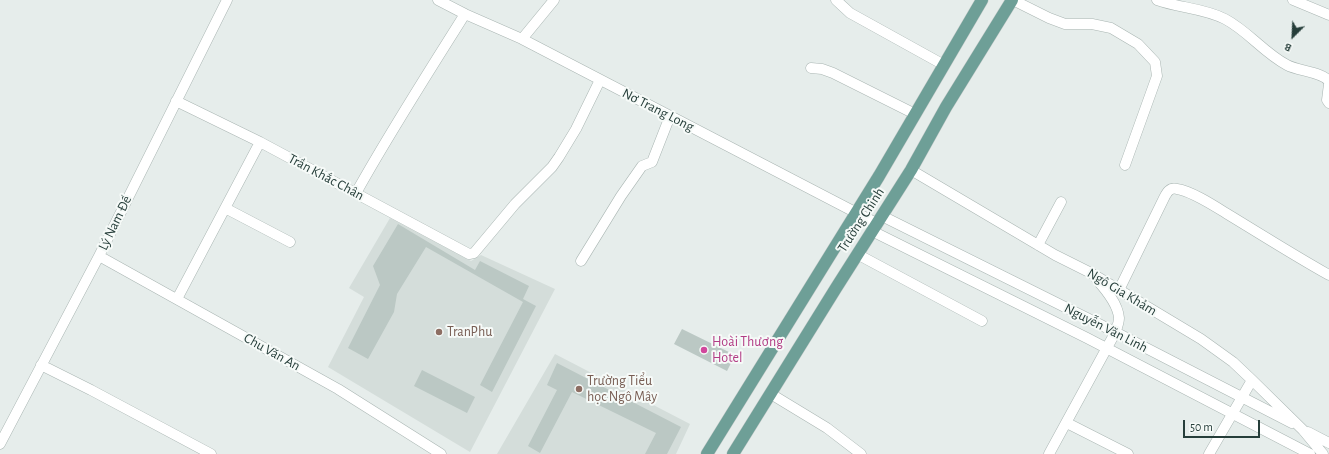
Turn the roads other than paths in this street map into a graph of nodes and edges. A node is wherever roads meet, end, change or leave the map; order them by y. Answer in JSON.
{"nodes":[{"id":1,"x":227,"y":0,"type":"edge"},
{"id":2,"x":438,"y":0,"type":"edge"},
{"id":3,"x":554,"y":0,"type":"edge"},
{"id":4,"x":836,"y":0,"type":"edge"},
{"id":5,"x":982,"y":0,"type":"edge"},
{"id":6,"x":1012,"y":0,"type":"edge"},
{"id":7,"x":1157,"y":0,"type":"edge"},
{"id":8,"x":1293,"y":0,"type":"edge"},
{"id":9,"x":465,"y":14,"type":"junction"},
{"id":10,"x":1329,"y":15,"type":"edge"},
{"id":11,"x":522,"y":39,"type":"junction"},
{"id":12,"x":944,"y":65,"type":"junction"},
{"id":13,"x":811,"y":68,"type":"dead end"},
{"id":14,"x":600,"y":80,"type":"junction"},
{"id":15,"x":1329,"y":83,"type":"edge"},
{"id":16,"x":176,"y":101,"type":"junction"},
{"id":17,"x":1329,"y":103,"type":"edge"},
{"id":18,"x":915,"y":114,"type":"junction"},
{"id":19,"x":670,"y":116,"type":"junction"},
{"id":20,"x":260,"y":142,"type":"junction"},
{"id":21,"x":1125,"y":165,"type":"dead end"},
{"id":22,"x":911,"y":170,"type":"junction"},
{"id":23,"x":356,"y":193,"type":"junction"},
{"id":24,"x":1061,"y":202,"type":"dead end"},
{"id":25,"x":225,"y":208,"type":"junction"},
{"id":26,"x":856,"y":213,"type":"junction"},
{"id":27,"x":877,"y":223,"type":"junction"},
{"id":28,"x":290,"y":242,"type":"dead end"},
{"id":29,"x":1038,"y":245,"type":"junction"},
{"id":30,"x":857,"y":254,"type":"junction"},
{"id":31,"x":99,"y":256,"type":"junction"},
{"id":32,"x":581,"y":261,"type":"dead end"},
{"id":33,"x":1091,"y":273,"type":"junction"},
{"id":34,"x":1329,"y":274,"type":"edge"},
{"id":35,"x":1119,"y":290,"type":"junction"},
{"id":36,"x":177,"y":299,"type":"junction"},
{"id":37,"x":982,"y":321,"type":"dead end"},
{"id":38,"x":1115,"y":332,"type":"junction"},
{"id":39,"x":1107,"y":348,"type":"junction"},
{"id":40,"x":40,"y":365,"type":"junction"},
{"id":41,"x":1252,"y":380,"type":"junction"},
{"id":42,"x":771,"y":394,"type":"junction"},
{"id":43,"x":1242,"y":397,"type":"junction"},
{"id":44,"x":1232,"y":414,"type":"junction"},
{"id":45,"x":1067,"y":423,"type":"junction"},
{"id":46,"x":1303,"y":430,"type":"junction"},
{"id":47,"x":1329,"y":443,"type":"edge"},
{"id":48,"x":0,"y":444,"type":"edge"},
{"id":49,"x":211,"y":454,"type":"edge"},
{"id":50,"x":441,"y":454,"type":"edge"},
{"id":51,"x":706,"y":454,"type":"edge"},
{"id":52,"x":733,"y":454,"type":"edge"},
{"id":53,"x":861,"y":454,"type":"edge"},
{"id":54,"x":1049,"y":454,"type":"edge"},
{"id":55,"x":1128,"y":454,"type":"edge"},
{"id":56,"x":1209,"y":454,"type":"edge"},
{"id":57,"x":1310,"y":454,"type":"edge"},
{"id":58,"x":1323,"y":454,"type":"edge"}],
"edges":[{"from":1,"to":16,"type":"street","name":"Lý Nam Đế"},
{"from":2,"to":9,"type":"street","name":"Nơ Trang Long"},
{"from":3,"to":11,"type":"street"},
{"from":4,"to":12,"type":"street"},
{"from":5,"to":12,"type":"main road","name":"Trường Chinh"},
{"from":6,"to":21,"type":"street"},
{"from":6,"to":22,"type":"main road","name":"Trường Chinh"},
{"from":7,"to":15,"type":"street"},
{"from":8,"to":10,"type":"street"},
{"from":9,"to":11,"type":"street","name":"Nơ Trang Long"},
{"from":9,"to":23,"type":"street"},
{"from":11,"to":14,"type":"street","name":"Nơ Trang Long"},
{"from":12,"to":18,"type":"main road","name":"Trường Chinh"},
{"from":13,"to":18,"type":"street"},
{"from":14,"to":19,"type":"street","name":"Nơ Trang Long"},
{"from":14,"to":23,"type":"street","name":"Trần Khắc Chân"},
{"from":15,"to":17,"type":"street"},
{"from":16,"to":20,"type":"street","name":"Trần Khắc Chân"},
{"from":16,"to":31,"type":"street","name":"Lý Nam Đế"},
{"from":18,"to":26,"type":"main road","name":"Trường Chinh"},
{"from":19,"to":26,"type":"street","name":"Nơ Trang Long"},
{"from":19,"to":32,"type":"street"},
{"from":20,"to":23,"type":"street","name":"Trần Khắc Chân"},
{"from":20,"to":25,"type":"street"},
{"from":22,"to":27,"type":"main road","name":"Trường Chinh"},
{"from":22,"to":29,"type":"street","name":"Ngô Gia Khảm"},
{"from":24,"to":29,"type":"street"},
{"from":25,"to":28,"type":"street"},
{"from":25,"to":36,"type":"street"},
{"from":26,"to":27,"type":"street","name":"Nơ Trang Long"},
{"from":26,"to":51,"type":"main road","name":"Trường Chinh"},
{"from":27,"to":30,"type":"main road","name":"Trường Chinh"},
{"from":27,"to":38,"type":"street","name":"Nguyễn Văn Linh"},
{"from":27,"to":39,"type":"street","name":"Nguyễn Văn Linh"},
{"from":29,"to":33,"type":"street","name":"Ngô Gia Khảm"},
{"from":30,"to":37,"type":"street"},
{"from":30,"to":42,"type":"main road","name":"Trường Chinh"},
{"from":31,"to":36,"type":"street","name":"Chu Văn An"},
{"from":31,"to":40,"type":"street","name":"Lý Nam Đế"},
{"from":33,"to":35,"type":"street","name":"Ngô Gia Khảm"},
{"from":33,"to":38,"type":"street"},
{"from":34,"to":35,"type":"street"},
{"from":35,"to":41,"type":"street","name":"Ngô Gia Khảm"},
{"from":36,"to":50,"type":"street","name":"Chu Văn An"},
{"from":38,"to":39,"type":"street"},
{"from":38,"to":43,"type":"street","name":"Nguyễn Văn Linh"},
{"from":39,"to":44,"type":"street","name":"Nguyễn Văn Linh"},
{"from":39,"to":45,"type":"street"},
{"from":40,"to":48,"type":"street","name":"Lý Nam Đế"},
{"from":40,"to":49,"type":"street"},
{"from":41,"to":43,"type":"street"},
{"from":41,"to":46,"type":"street","name":"Ngô Gia Khảm"},
{"from":42,"to":52,"type":"main road","name":"Trường Chinh"},
{"from":42,"to":53,"type":"street"},
{"from":43,"to":44,"type":"street"},
{"from":43,"to":46,"type":"street","name":"Nguyễn Văn Linh"},
{"from":44,"to":56,"type":"street"},
{"from":44,"to":57,"type":"street","name":"Nguyễn Văn Linh"},
{"from":45,"to":54,"type":"street"},
{"from":45,"to":55,"type":"street"},
{"from":46,"to":47,"type":"street","name":"Nguyễn Văn Linh"},
{"from":46,"to":58,"type":"street"}]}
